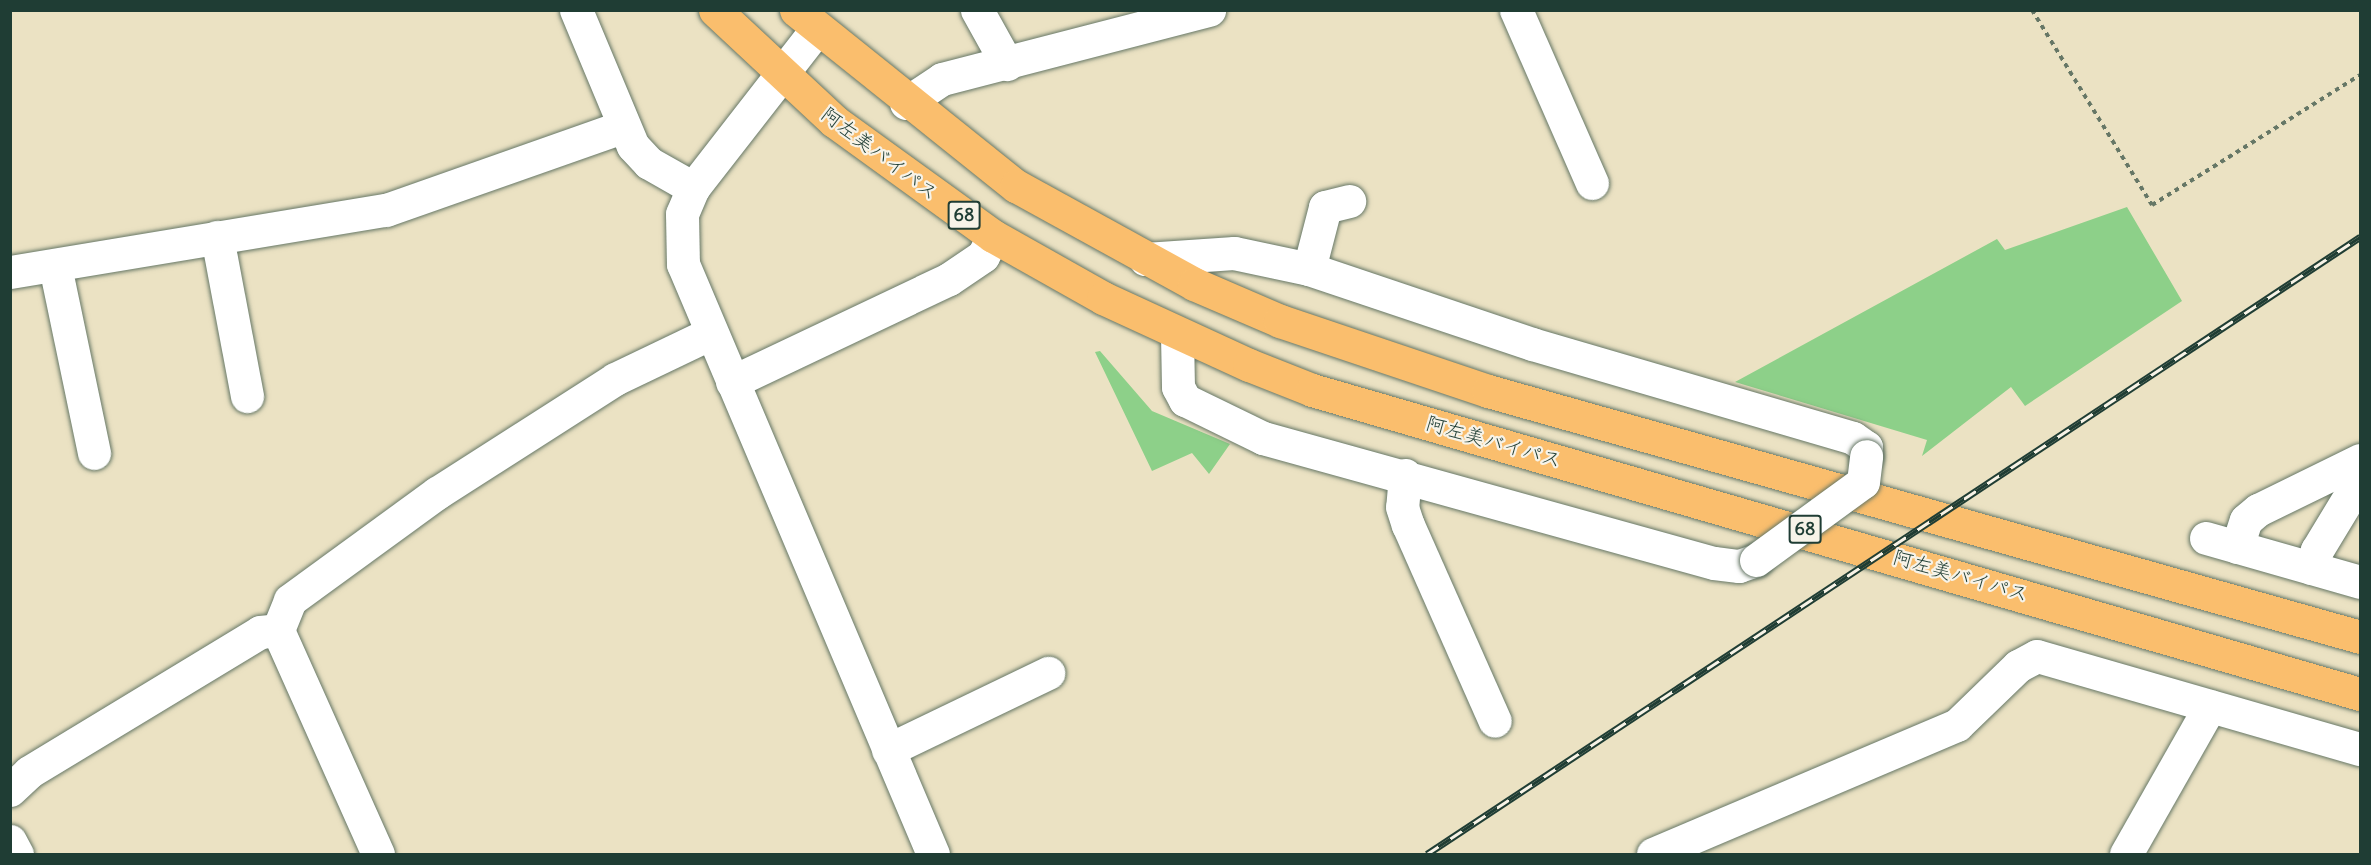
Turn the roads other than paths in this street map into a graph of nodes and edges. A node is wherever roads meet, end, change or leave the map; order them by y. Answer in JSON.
{"nodes":[{"id":1,"x":576,"y":10,"type":"edge"},
{"id":2,"x":715,"y":10,"type":"edge"},
{"id":3,"x":977,"y":10,"type":"edge"},
{"id":4,"x":1209,"y":10,"type":"edge"},
{"id":5,"x":1516,"y":10,"type":"edge"},
{"id":6,"x":806,"y":20,"type":"edge"},
{"id":7,"x":1007,"y":64,"type":"junction"},
{"id":8,"x":781,"y":76,"type":"junction"},
{"id":9,"x":906,"y":103,"type":"junction"},
{"id":10,"x":624,"y":126,"type":"junction"},
{"id":11,"x":1592,"y":183,"type":"dead end"},
{"id":12,"x":693,"y":188,"type":"junction"},
{"id":13,"x":1348,"y":201,"type":"dead end"},
{"id":14,"x":993,"y":236,"type":"junction"},
{"id":15,"x":217,"y":237,"type":"junction"},
{"id":16,"x":1145,"y":259,"type":"junction"},
{"id":17,"x":55,"y":266,"type":"junction"},
{"id":18,"x":1309,"y":269,"type":"junction"},
{"id":19,"x":10,"y":272,"type":"edge"},
{"id":20,"x":711,"y":333,"type":"junction"},
{"id":21,"x":1177,"y":335,"type":"junction"},
{"id":22,"x":732,"y":382,"type":"junction"},
{"id":23,"x":247,"y":396,"type":"dead end"},
{"id":24,"x":93,"y":453,"type":"dead end"},
{"id":25,"x":2361,"y":460,"type":"edge"},
{"id":26,"x":1405,"y":475,"type":"junction"},
{"id":27,"x":2361,"y":480,"type":"edge"},
{"id":28,"x":2206,"y":538,"type":"dead end"},
{"id":29,"x":2237,"y":547,"type":"junction"},
{"id":30,"x":2311,"y":568,"type":"junction"},
{"id":31,"x":2361,"y":582,"type":"edge"},
{"id":32,"x":278,"y":630,"type":"junction"},
{"id":33,"x":2361,"y":637,"type":"edge"},
{"id":34,"x":1048,"y":673,"type":"dead end"},
{"id":35,"x":2361,"y":694,"type":"edge"},
{"id":36,"x":2210,"y":706,"type":"junction"},
{"id":37,"x":1495,"y":721,"type":"dead end"},
{"id":38,"x":2361,"y":749,"type":"edge"},
{"id":39,"x":888,"y":750,"type":"junction"},
{"id":40,"x":17,"y":774,"type":"edge"},
{"id":41,"x":10,"y":840,"type":"edge"},
{"id":42,"x":17,"y":855,"type":"edge"},
{"id":43,"x":378,"y":855,"type":"edge"},
{"id":44,"x":933,"y":855,"type":"edge"},
{"id":45,"x":1653,"y":855,"type":"edge"},
{"id":46,"x":2126,"y":855,"type":"edge"}],
"edges":[{"from":1,"to":10,"type":"street"},
{"from":2,"to":8,"type":"main road","name":"阿左美バイパス","number":"68"},
{"from":3,"to":7,"type":"street"},
{"from":4,"to":7,"type":"street"},
{"from":5,"to":11,"type":"street"},
{"from":6,"to":8,"type":"street"},
{"from":6,"to":9,"type":"main road","number":"68"},
{"from":7,"to":9,"type":"street"},
{"from":8,"to":12,"type":"street"},
{"from":8,"to":14,"type":"main road","name":"阿左美バイパス","number":"68"},
{"from":9,"to":16,"type":"main road","number":"68"},
{"from":10,"to":12,"type":"street"},
{"from":10,"to":15,"type":"street"},
{"from":12,"to":20,"type":"street"},
{"from":13,"to":18,"type":"street"},
{"from":14,"to":21,"type":"main road","name":"阿左美バイパス","number":"68"},
{"from":14,"to":22,"type":"street"},
{"from":15,"to":17,"type":"street"},
{"from":15,"to":23,"type":"street"},
{"from":16,"to":18,"type":"street"},
{"from":16,"to":33,"type":"main road","number":"68"},
{"from":17,"to":19,"type":"street"},
{"from":17,"to":24,"type":"street"},
{"from":18,"to":26,"type":"street","bridge":true},
{"from":20,"to":22,"type":"street"},
{"from":20,"to":32,"type":"street"},
{"from":21,"to":26,"type":"street"},
{"from":21,"to":35,"type":"main road","name":"阿左美バイパス","number":"68"},
{"from":22,"to":39,"type":"street"},
{"from":25,"to":29,"type":"street"},
{"from":26,"to":37,"type":"street"},
{"from":27,"to":30,"type":"street"},
{"from":28,"to":29,"type":"street"},
{"from":29,"to":30,"type":"street"},
{"from":30,"to":31,"type":"street"},
{"from":32,"to":40,"type":"street"},
{"from":32,"to":43,"type":"street"},
{"from":34,"to":39,"type":"street"},
{"from":36,"to":38,"type":"street"},
{"from":36,"to":45,"type":"street"},
{"from":36,"to":46,"type":"street"},
{"from":39,"to":44,"type":"street"},
{"from":41,"to":42,"type":"street"}]}
